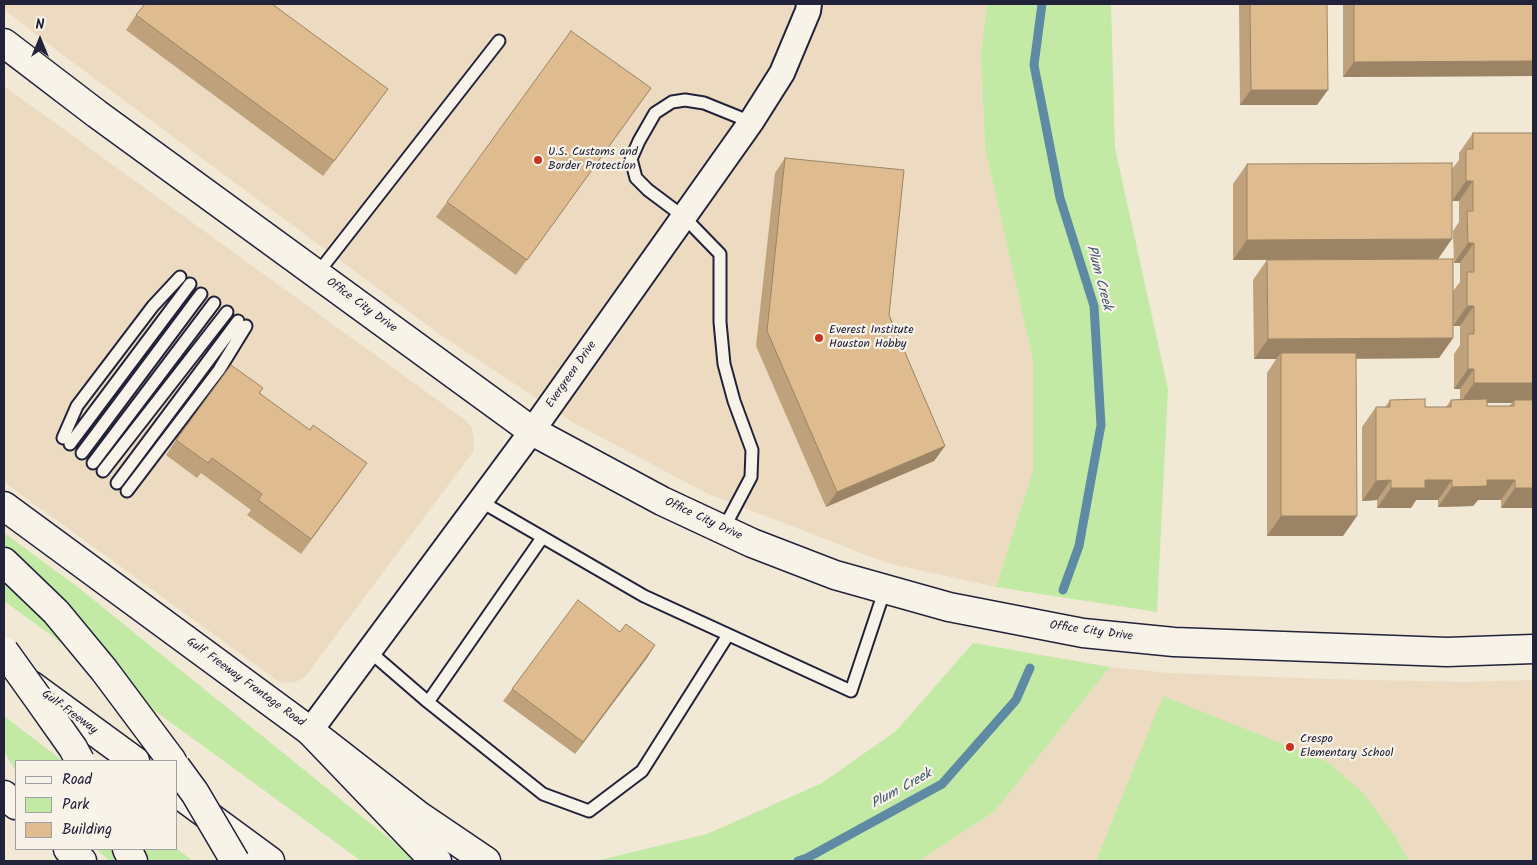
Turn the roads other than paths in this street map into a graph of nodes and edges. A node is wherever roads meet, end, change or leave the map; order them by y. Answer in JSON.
{"nodes":[{"id":1,"x":809,"y":4,"type":"edge"},
{"id":2,"x":499,"y":40,"type":"dead end"},
{"id":3,"x":4,"y":44,"type":"edge"},
{"id":4,"x":751,"y":122,"type":"junction"},
{"id":5,"x":684,"y":217,"type":"junction"},
{"id":6,"x":317,"y":274,"type":"junction"},
{"id":7,"x":180,"y":277,"type":"dead end"},
{"id":8,"x":190,"y":284,"type":"dead end"},
{"id":9,"x":201,"y":294,"type":"dead end"},
{"id":10,"x":214,"y":303,"type":"dead end"},
{"id":11,"x":226,"y":312,"type":"dead end"},
{"id":12,"x":532,"y":431,"type":"junction"},
{"id":13,"x":82,"y":454,"type":"dead end"},
{"id":14,"x":93,"y":463,"type":"dead end"},
{"id":15,"x":103,"y":471,"type":"dead end"},
{"id":16,"x":116,"y":482,"type":"dead end"},
{"id":17,"x":127,"y":491,"type":"dead end"},
{"id":18,"x":480,"y":501,"type":"junction"},
{"id":19,"x":4,"y":506,"type":"edge"},
{"id":20,"x":723,"y":530,"type":"junction"},
{"id":21,"x":542,"y":538,"type":"junction"},
{"id":22,"x":4,"y":562,"type":"edge"},
{"id":23,"x":884,"y":589,"type":"junction"},
{"id":24,"x":728,"y":635,"type":"junction"},
{"id":25,"x":1533,"y":649,"type":"edge"},
{"id":26,"x":4,"y":651,"type":"edge"},
{"id":27,"x":369,"y":651,"type":"junction"},
{"id":28,"x":4,"y":665,"type":"edge"},
{"id":29,"x":428,"y":702,"type":"junction"},
{"id":30,"x":310,"y":731,"type":"junction"},
{"id":31,"x":79,"y":760,"type":"edge"},
{"id":32,"x":133,"y":760,"type":"edge"},
{"id":33,"x":171,"y":760,"type":"edge"},
{"id":34,"x":178,"y":770,"type":"edge"},
{"id":35,"x":178,"y":793,"type":"edge"},
{"id":36,"x":4,"y":795,"type":"edge"},
{"id":37,"x":15,"y":804,"type":"edge"},
{"id":38,"x":69,"y":850,"type":"edge"},
{"id":39,"x":127,"y":850,"type":"edge"},
{"id":40,"x":82,"y":861,"type":"edge"},
{"id":41,"x":133,"y":861,"type":"edge"},
{"id":42,"x":236,"y":861,"type":"edge"},
{"id":43,"x":270,"y":861,"type":"edge"},
{"id":44,"x":437,"y":861,"type":"edge"},
{"id":45,"x":486,"y":861,"type":"edge"}],
"edges":[{"from":1,"to":4,"type":"street","name":"Evergreen Drive"},
{"from":2,"to":6,"type":"lane"},
{"from":3,"to":6,"type":"main road","name":"Office City Drive"},
{"from":4,"to":5,"type":"street","name":"Evergreen Drive"},
{"from":4,"to":5,"type":"lane"},
{"from":5,"to":12,"type":"street","name":"Evergreen Drive"},
{"from":5,"to":20,"type":"lane"},
{"from":6,"to":12,"type":"main road","name":"Office City Drive"},
{"from":7,"to":8,"type":"lane"},
{"from":9,"to":13,"type":"lane"},
{"from":10,"to":14,"type":"lane"},
{"from":11,"to":15,"type":"lane"},
{"from":12,"to":18,"type":"street","name":"Evergreen Drive"},
{"from":12,"to":20,"type":"main road","name":"Office City Drive"},
{"from":16,"to":17,"type":"lane"},
{"from":18,"to":21,"type":"lane"},
{"from":18,"to":27,"type":"street","name":"Evergreen Drive"},
{"from":19,"to":30,"type":"main road","name":"Gulf Freeway Frontage Road"},
{"from":20,"to":23,"type":"main road","name":"Office City Drive"},
{"from":21,"to":24,"type":"lane"},
{"from":21,"to":29,"type":"lane"},
{"from":22,"to":33,"type":"main road"},
{"from":23,"to":24,"type":"lane"},
{"from":23,"to":25,"type":"main road","name":"Office City Drive"},
{"from":24,"to":29,"type":"lane"},
{"from":26,"to":31,"type":"main road","bridge":true},
{"from":27,"to":29,"type":"lane"},
{"from":27,"to":30,"type":"street","name":"Evergreen Drive"},
{"from":28,"to":32,"type":"main road","name":"Gulf Freeway"},
{"from":30,"to":44,"type":"main road"},
{"from":30,"to":45,"type":"main road","name":"Gulf Freeway Frontage Road"},
{"from":34,"to":42,"type":"main road","bridge":true},
{"from":35,"to":43,"type":"main road"},
{"from":36,"to":37,"type":"main road"},
{"from":38,"to":40,"type":"main road"},
{"from":39,"to":41,"type":"main road"}]}
